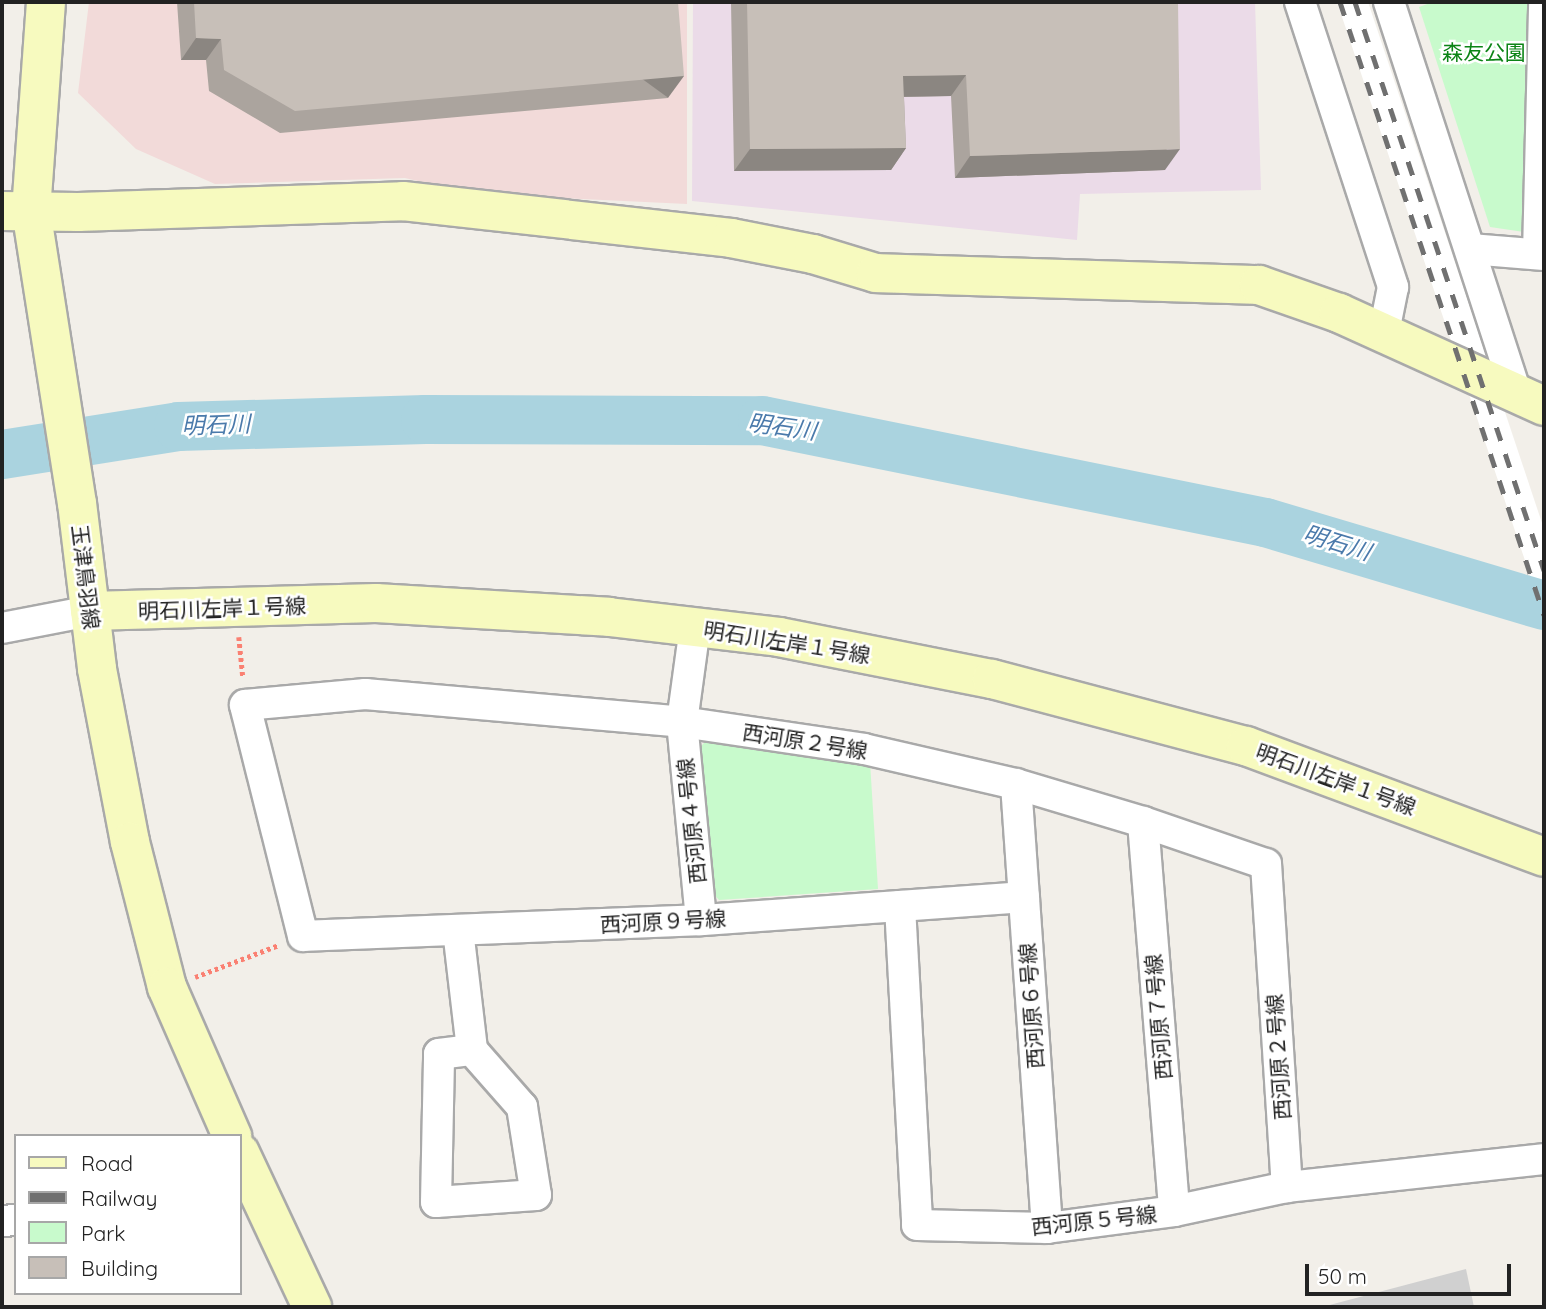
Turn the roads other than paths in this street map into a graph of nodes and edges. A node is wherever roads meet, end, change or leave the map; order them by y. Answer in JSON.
{"nodes":[{"id":1,"x":46,"y":2,"type":"edge"},
{"id":2,"x":1300,"y":2,"type":"edge"},
{"id":3,"x":1390,"y":2,"type":"edge"},
{"id":4,"x":1544,"y":2,"type":"edge"},
{"id":5,"x":16,"y":210,"type":"edge"},
{"id":6,"x":1470,"y":249,"type":"junction"},
{"id":7,"x":1541,"y":254,"type":"edge"},
{"id":8,"x":1384,"y":332,"type":"junction"},
{"id":9,"x":1530,"y":399,"type":"edge"},
{"id":10,"x":90,"y":611,"type":"junction"},
{"id":11,"x":695,"y":627,"type":"junction"},
{"id":12,"x":2,"y":628,"type":"edge"},
{"id":13,"x":682,"y":722,"type":"junction"},
{"id":14,"x":1016,"y":784,"type":"junction"},
{"id":15,"x":1143,"y":822,"type":"junction"},
{"id":16,"x":1544,"y":857,"type":"edge"},
{"id":17,"x":1024,"y":897,"type":"junction"},
{"id":18,"x":900,"y":906,"type":"junction"},
{"id":19,"x":701,"y":920,"type":"junction"},
{"id":20,"x":458,"y":930,"type":"junction"},
{"id":21,"x":303,"y":936,"type":"joint"},
{"id":22,"x":472,"y":1050,"type":"junction"},
{"id":23,"x":231,"y":1134,"type":"edge"},
{"id":24,"x":1544,"y":1159,"type":"edge"},
{"id":25,"x":242,"y":1163,"type":"edge"},
{"id":26,"x":1287,"y":1187,"type":"junction"},
{"id":27,"x":249,"y":1199,"type":"edge"},
{"id":28,"x":1174,"y":1212,"type":"junction"},
{"id":29,"x":1047,"y":1228,"type":"junction"},
{"id":30,"x":312,"y":1307,"type":"edge"}],
"edges":[{"from":1,"to":5,"type":"street","name":"玉津鳥羽線"},
{"from":2,"to":8,"type":"street"},
{"from":3,"to":6,"type":"street"},
{"from":4,"to":7,"type":"street"},
{"from":5,"to":8,"type":"street"},
{"from":5,"to":10,"type":"street","name":"玉津鳥羽線"},
{"from":6,"to":7,"type":"street"},
{"from":6,"to":9,"type":"street"},
{"from":8,"to":9,"type":"street"},
{"from":10,"to":11,"type":"street","name":"明石川左岸１号線"},
{"from":10,"to":12,"type":"street","name":"明石川左岸１号線"},
{"from":10,"to":23,"type":"street","name":"玉津鳥羽線"},
{"from":11,"to":13,"type":"street","name":"西河原４号線"},
{"from":11,"to":16,"type":"street","name":"明石川左岸１号線"},
{"from":13,"to":14,"type":"street","name":"西河原２号線"},
{"from":13,"to":19,"type":"street","name":"西河原４号線"},
{"from":13,"to":21,"type":"street","name":"西河原２号線"},
{"from":14,"to":15,"type":"street","name":"西河原２号線"},
{"from":14,"to":17,"type":"street","name":"西河原６号線"},
{"from":15,"to":26,"type":"street","name":"西河原２号線"},
{"from":15,"to":28,"type":"street","name":"西河原７号線"},
{"from":17,"to":18,"type":"street","name":"西河原９号線"},
{"from":17,"to":29,"type":"street","name":"西河原６号線"},
{"from":18,"to":19,"type":"street","name":"西河原９号線"},
{"from":18,"to":29,"type":"street","name":"西河原５号線"},
{"from":19,"to":20,"type":"street","name":"西河原９号線"},
{"from":20,"to":21,"type":"street","name":"西河原９号線"},
{"from":20,"to":22,"type":"street"},
{"from":22,"to":22,"type":"street"},
{"from":24,"to":26,"type":"street","name":"西河原５号線"},
{"from":25,"to":27,"type":"street"},
{"from":26,"to":28,"type":"street","name":"西河原５号線"},
{"from":27,"to":30,"type":"street"},
{"from":28,"to":29,"type":"street","name":"西河原５号線"}]}
